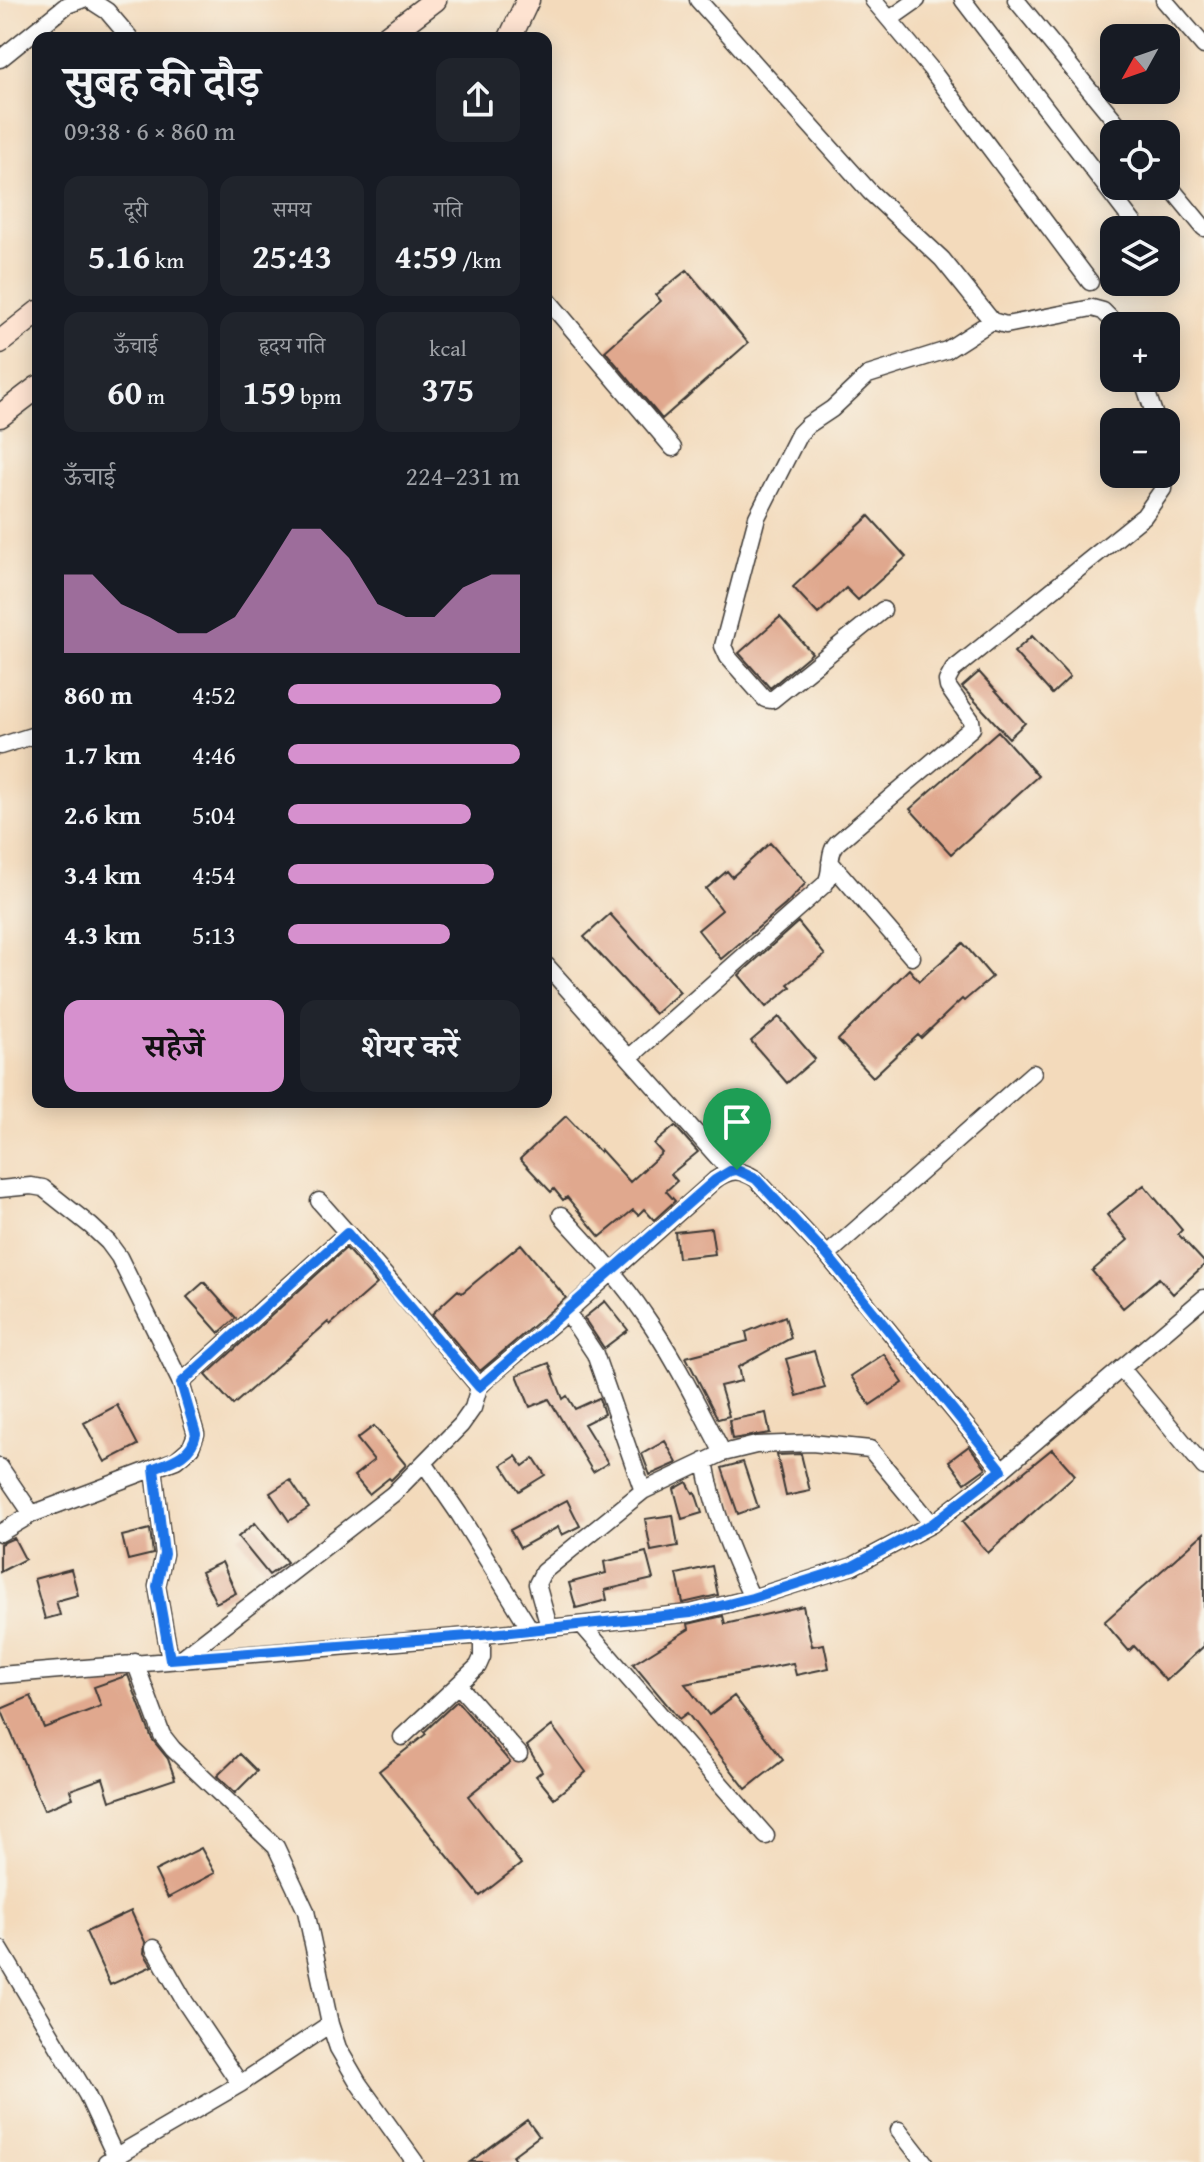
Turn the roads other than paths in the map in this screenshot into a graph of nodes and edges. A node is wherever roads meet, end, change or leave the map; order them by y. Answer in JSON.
{"nodes":[{"id":1,"x":81,"y":0,"type":"edge"},
{"id":2,"x":90,"y":0,"type":"edge"},
{"id":3,"x":435,"y":0,"type":"edge"},
{"id":4,"x":528,"y":0,"type":"edge"},
{"id":5,"x":698,"y":0,"type":"edge"},
{"id":6,"x":873,"y":0,"type":"edge"},
{"id":7,"x":917,"y":0,"type":"edge"},
{"id":8,"x":963,"y":0,"type":"edge"},
{"id":9,"x":1016,"y":0,"type":"edge"},
{"id":10,"x":1164,"y":0,"type":"edge"},
{"id":11,"x":890,"y":19,"type":"junction"},
{"id":12,"x":34,"y":32,"type":"edge"},
{"id":13,"x":125,"y":32,"type":"edge"},
{"id":14,"x":393,"y":32,"type":"edge"},
{"id":15,"x":513,"y":32,"type":"edge"},
{"id":16,"x":32,"y":33,"type":"edge"},
{"id":17,"x":1204,"y":46,"type":"edge"},
{"id":18,"x":0,"y":59,"type":"edge"},
{"id":19,"x":1115,"y":120,"type":"edge"},
{"id":20,"x":1180,"y":199,"type":"edge"},
{"id":21,"x":1128,"y":216,"type":"edge"},
{"id":22,"x":1204,"y":228,"type":"edge"},
{"id":23,"x":1090,"y":282,"type":"dead end"},
{"id":24,"x":552,"y":305,"type":"edge"},
{"id":25,"x":1104,"y":312,"type":"edge"},
{"id":26,"x":32,"y":317,"type":"edge"},
{"id":27,"x":992,"y":321,"type":"junction"},
{"id":28,"x":0,"y":342,"type":"edge"},
{"id":29,"x":32,"y":392,"type":"edge"},
{"id":30,"x":0,"y":416,"type":"edge"},
{"id":31,"x":673,"y":448,"type":"dead end"},
{"id":32,"x":1163,"y":488,"type":"edge"},
{"id":33,"x":883,"y":610,"type":"dead end"},
{"id":34,"x":32,"y":736,"type":"edge"},
{"id":35,"x":0,"y":746,"type":"edge"},
{"id":36,"x":830,"y":862,"type":"junction"},
{"id":37,"x":912,"y":957,"type":"dead end"},
{"id":38,"x":552,"y":972,"type":"edge"},
{"id":39,"x":630,"y":1057,"type":"junction"},
{"id":40,"x":1033,"y":1073,"type":"dead end"},
{"id":41,"x":730,"y":1171,"type":"junction"},
{"id":42,"x":0,"y":1189,"type":"edge"},
{"id":43,"x":319,"y":1201,"type":"dead end"},
{"id":44,"x":561,"y":1215,"type":"dead end"},
{"id":45,"x":347,"y":1233,"type":"junction"},
{"id":46,"x":827,"y":1255,"type":"junction"},
{"id":47,"x":613,"y":1272,"type":"junction"},
{"id":48,"x":1204,"y":1298,"type":"edge"},
{"id":49,"x":567,"y":1312,"type":"junction"},
{"id":50,"x":1122,"y":1369,"type":"junction"},
{"id":51,"x":181,"y":1383,"type":"junction"},
{"id":52,"x":479,"y":1387,"type":"junction"},
{"id":53,"x":723,"y":1453,"type":"junction"},
{"id":54,"x":705,"y":1461,"type":"junction"},
{"id":55,"x":424,"y":1463,"type":"junction"},
{"id":56,"x":0,"y":1467,"type":"edge"},
{"id":57,"x":1204,"y":1467,"type":"edge"},
{"id":58,"x":154,"y":1468,"type":"junction"},
{"id":59,"x":1002,"y":1470,"type":"junction"},
{"id":60,"x":643,"y":1491,"type":"junction"},
{"id":61,"x":32,"y":1514,"type":"junction"},
{"id":62,"x":932,"y":1524,"type":"junction"},
{"id":63,"x":0,"y":1533,"type":"edge"},
{"id":64,"x":752,"y":1598,"type":"junction"},
{"id":65,"x":582,"y":1625,"type":"junction"},
{"id":66,"x":549,"y":1627,"type":"junction"},
{"id":67,"x":530,"y":1629,"type":"junction"},
{"id":68,"x":482,"y":1635,"type":"junction"},
{"id":69,"x":176,"y":1658,"type":"junction"},
{"id":70,"x":135,"y":1662,"type":"junction"},
{"id":71,"x":0,"y":1675,"type":"edge"},
{"id":72,"x":459,"y":1686,"type":"junction"},
{"id":73,"x":402,"y":1737,"type":"dead end"},
{"id":74,"x":519,"y":1754,"type":"dead end"},
{"id":75,"x":766,"y":1836,"type":"dead end"},
{"id":76,"x":154,"y":1948,"type":"dead end"},
{"id":77,"x":0,"y":1949,"type":"edge"},
{"id":78,"x":330,"y":2024,"type":"junction"},
{"id":79,"x":240,"y":2084,"type":"junction"},
{"id":80,"x":899,"y":2130,"type":"dead end"},
{"id":81,"x":113,"y":2160,"type":"edge"},
{"id":82,"x":415,"y":2162,"type":"edge"},
{"id":83,"x":924,"y":2162,"type":"edge"}],
"edges":[{"from":1,"to":12,"type":"street"},
{"from":2,"to":13,"type":"street"},
{"from":3,"to":14,"type":"street"},
{"from":4,"to":15,"type":"street"},
{"from":5,"to":27,"type":"street"},
{"from":6,"to":11,"type":"street"},
{"from":7,"to":11,"type":"street"},
{"from":8,"to":21,"type":"street"},
{"from":9,"to":19,"type":"street"},
{"from":10,"to":17,"type":"street"},
{"from":11,"to":23,"type":"street"},
{"from":16,"to":18,"type":"street"},
{"from":20,"to":22,"type":"street"},
{"from":24,"to":31,"type":"street"},
{"from":25,"to":27,"type":"street"},
{"from":26,"to":28,"type":"street"},
{"from":27,"to":33,"type":"street"},
{"from":29,"to":30,"type":"street"},
{"from":32,"to":36,"type":"street"},
{"from":34,"to":35,"type":"street"},
{"from":36,"to":37,"type":"street"},
{"from":36,"to":39,"type":"street"},
{"from":38,"to":39,"type":"street"},
{"from":39,"to":41,"type":"street"},
{"from":40,"to":46,"type":"street"},
{"from":41,"to":46,"type":"street"},
{"from":41,"to":47,"type":"street"},
{"from":42,"to":51,"type":"street"},
{"from":43,"to":45,"type":"street"},
{"from":44,"to":47,"type":"street"},
{"from":45,"to":51,"type":"street"},
{"from":45,"to":52,"type":"street"},
{"from":46,"to":59,"type":"street"},
{"from":47,"to":49,"type":"street"},
{"from":47,"to":53,"type":"street"},
{"from":48,"to":50,"type":"street"},
{"from":49,"to":52,"type":"street"},
{"from":49,"to":60,"type":"street"},
{"from":50,"to":57,"type":"street"},
{"from":50,"to":59,"type":"street"},
{"from":51,"to":58,"type":"street"},
{"from":52,"to":55,"type":"street"},
{"from":53,"to":54,"type":"street"},
{"from":53,"to":62,"type":"street"},
{"from":54,"to":60,"type":"street"},
{"from":54,"to":64,"type":"street"},
{"from":55,"to":67,"type":"street"},
{"from":55,"to":69,"type":"street"},
{"from":56,"to":61,"type":"street"},
{"from":58,"to":61,"type":"street"},
{"from":58,"to":69,"type":"street"},
{"from":59,"to":62,"type":"street"},
{"from":60,"to":66,"type":"street"},
{"from":61,"to":63,"type":"street"},
{"from":62,"to":64,"type":"street"},
{"from":64,"to":65,"type":"street"},
{"from":65,"to":66,"type":"street"},
{"from":65,"to":75,"type":"street"},
{"from":66,"to":67,"type":"street"},
{"from":67,"to":68,"type":"street"},
{"from":68,"to":69,"type":"street"},
{"from":68,"to":72,"type":"street"},
{"from":69,"to":70,"type":"street"},
{"from":70,"to":71,"type":"street"},
{"from":70,"to":78,"type":"street"},
{"from":72,"to":73,"type":"street"},
{"from":72,"to":74,"type":"street"},
{"from":76,"to":79,"type":"street"},
{"from":77,"to":81,"type":"street"},
{"from":78,"to":79,"type":"street"},
{"from":78,"to":82,"type":"street"},
{"from":79,"to":81,"type":"street"},
{"from":80,"to":83,"type":"street"}]}
